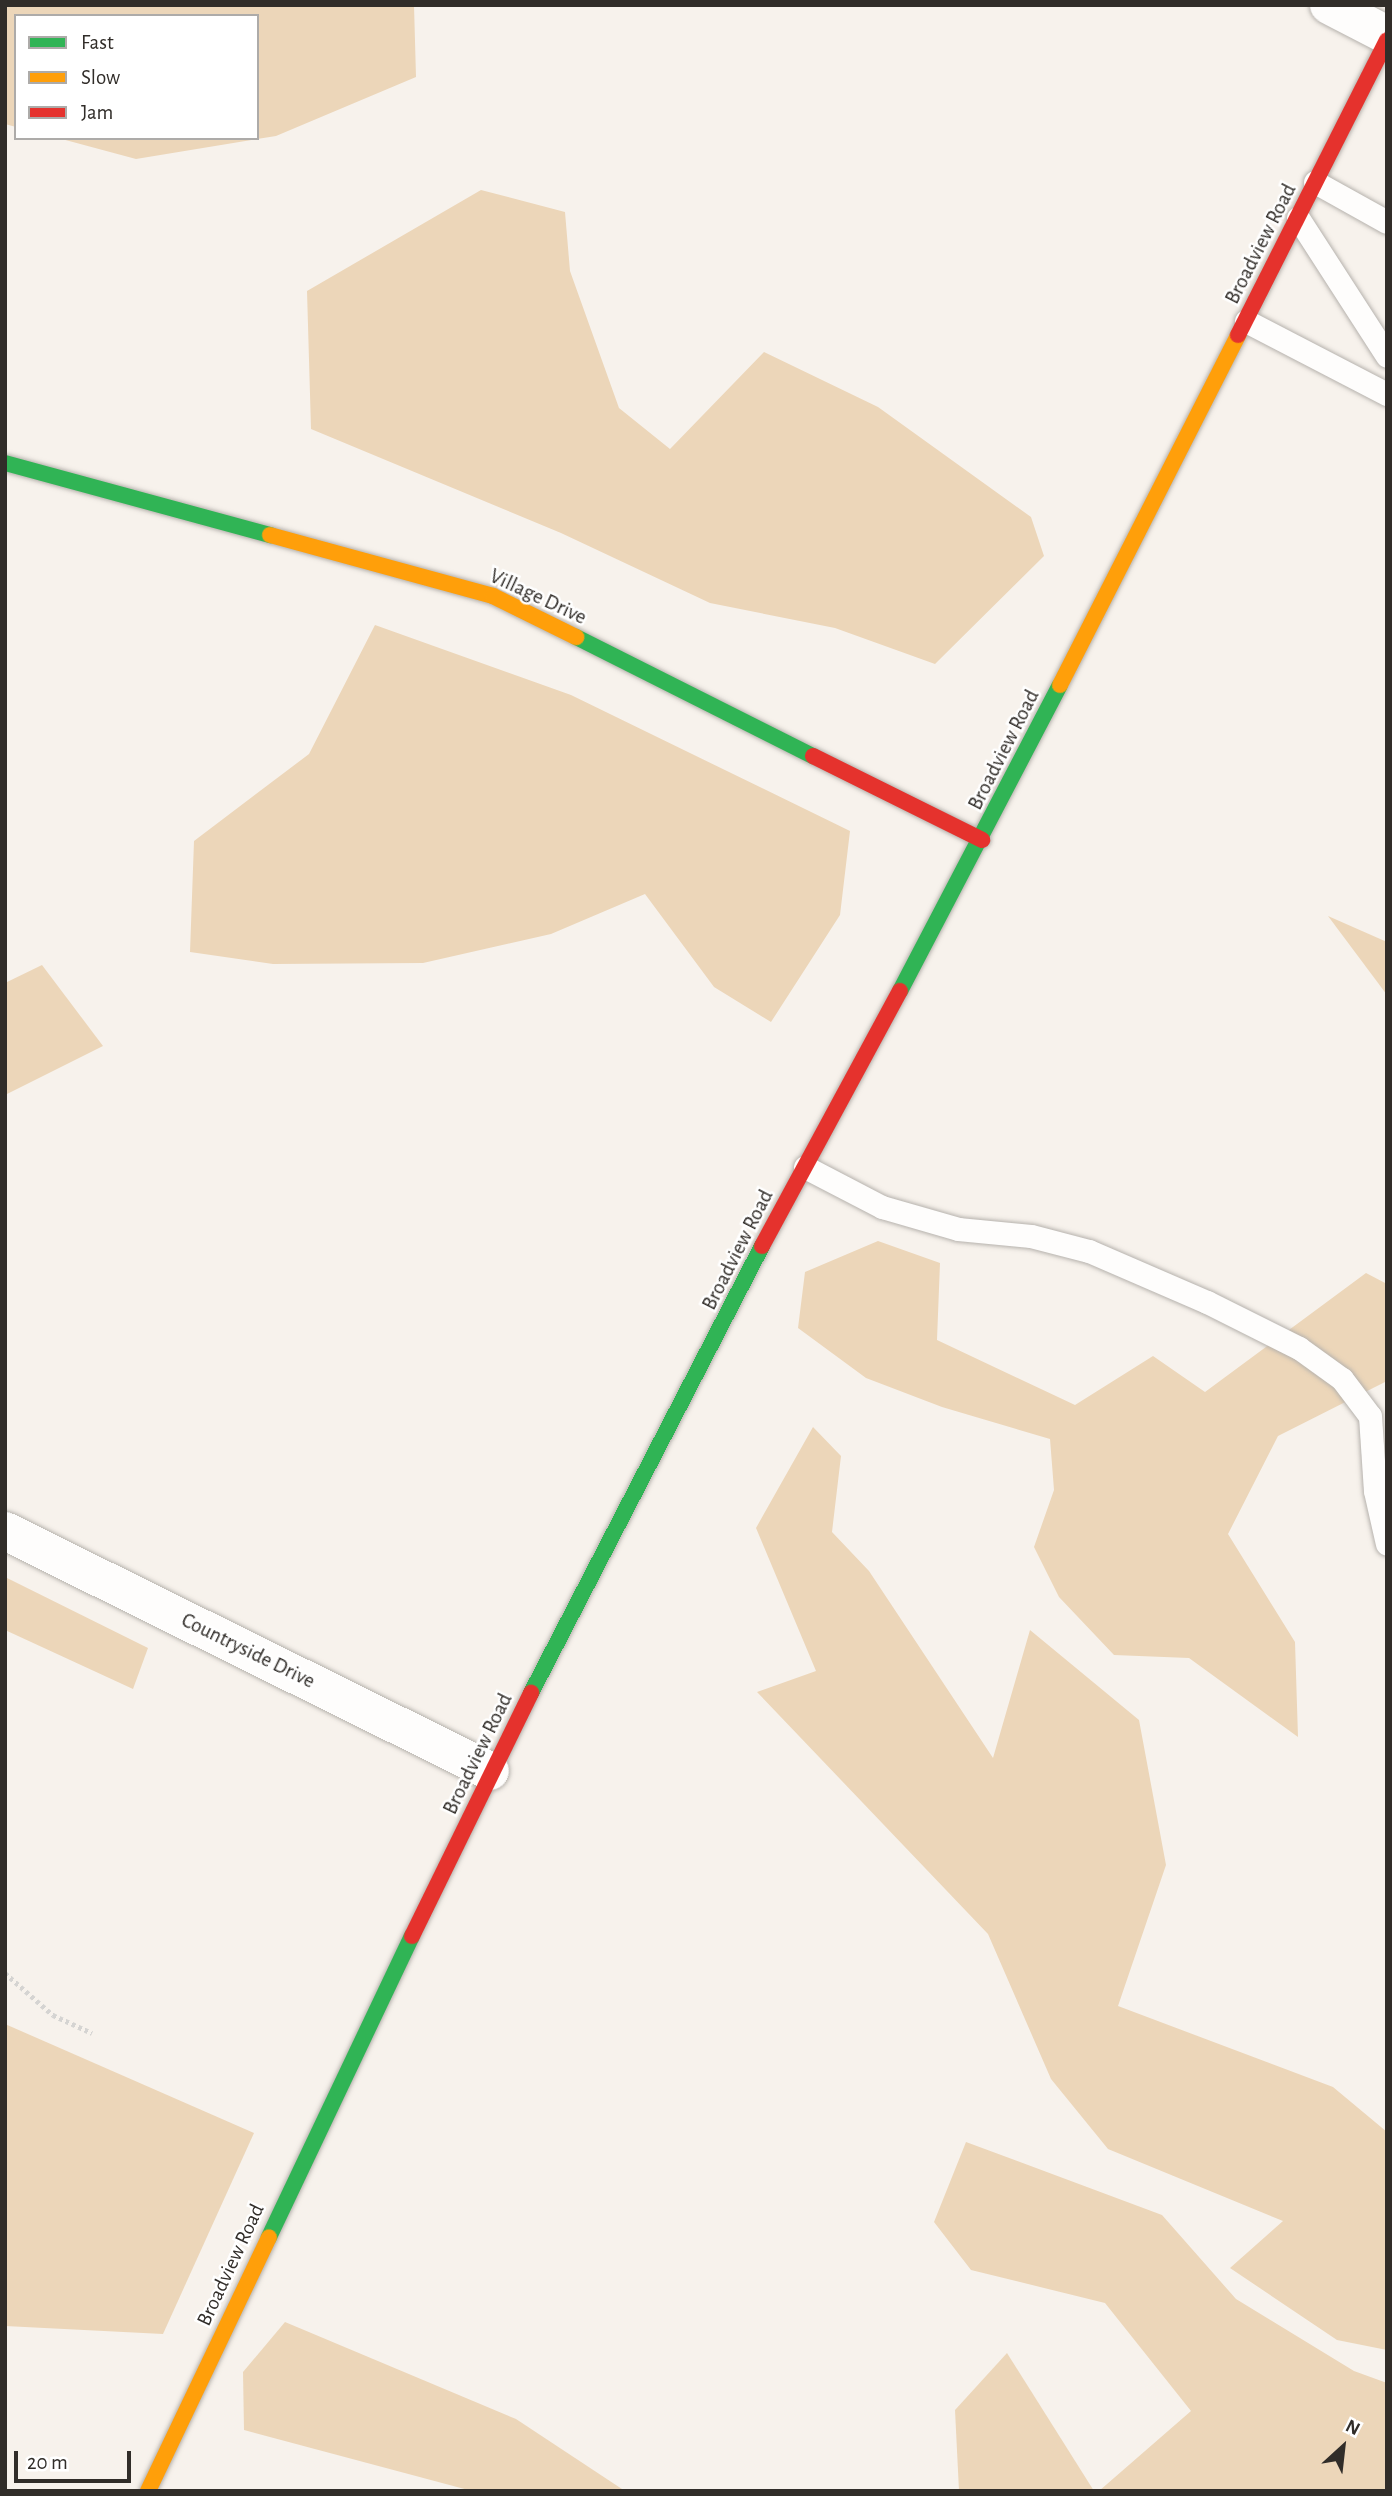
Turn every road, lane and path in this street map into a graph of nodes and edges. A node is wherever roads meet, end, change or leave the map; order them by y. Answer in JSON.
{"nodes":[{"id":1,"x":1329,"y":5,"type":"edge"},
{"id":2,"x":1387,"y":37,"type":"edge"},
{"id":3,"x":1315,"y":182,"type":"junction"},
{"id":4,"x":1298,"y":218,"type":"junction"},
{"id":5,"x":1387,"y":222,"type":"edge"},
{"id":6,"x":1246,"y":321,"type":"junction"},
{"id":7,"x":1387,"y":356,"type":"edge"},
{"id":8,"x":1387,"y":394,"type":"edge"},
{"id":9,"x":5,"y":463,"type":"edge"},
{"id":10,"x":982,"y":840,"type":"junction"},
{"id":11,"x":804,"y":1167,"type":"junction"},
{"id":12,"x":5,"y":1531,"type":"edge"},
{"id":13,"x":1387,"y":1544,"type":"edge"},
{"id":14,"x":490,"y":1771,"type":"junction"},
{"id":15,"x":5,"y":1973,"type":"edge"},
{"id":16,"x":92,"y":2034,"type":"dead end"},
{"id":17,"x":148,"y":2491,"type":"edge"}],
"edges":[{"from":1,"to":2,"type":"street"},
{"from":2,"to":3,"type":"main road","name":"Broadview Road"},
{"from":3,"to":4,"type":"main road","name":"Broadview Road"},
{"from":3,"to":5,"type":"lane"},
{"from":4,"to":6,"type":"main road","name":"Broadview Road"},
{"from":4,"to":7,"type":"lane"},
{"from":6,"to":8,"type":"lane"},
{"from":6,"to":10,"type":"main road","name":"Broadview Road"},
{"from":9,"to":10,"type":"main road","name":"Village Drive"},
{"from":10,"to":11,"type":"main road","name":"Broadview Road"},
{"from":11,"to":13,"type":"lane"},
{"from":11,"to":14,"type":"main road","name":"Broadview Road"},
{"from":12,"to":14,"type":"street","name":"Countryside Drive"},
{"from":14,"to":17,"type":"main road","name":"Broadview Road"},
{"from":15,"to":16,"type":"path"}]}
